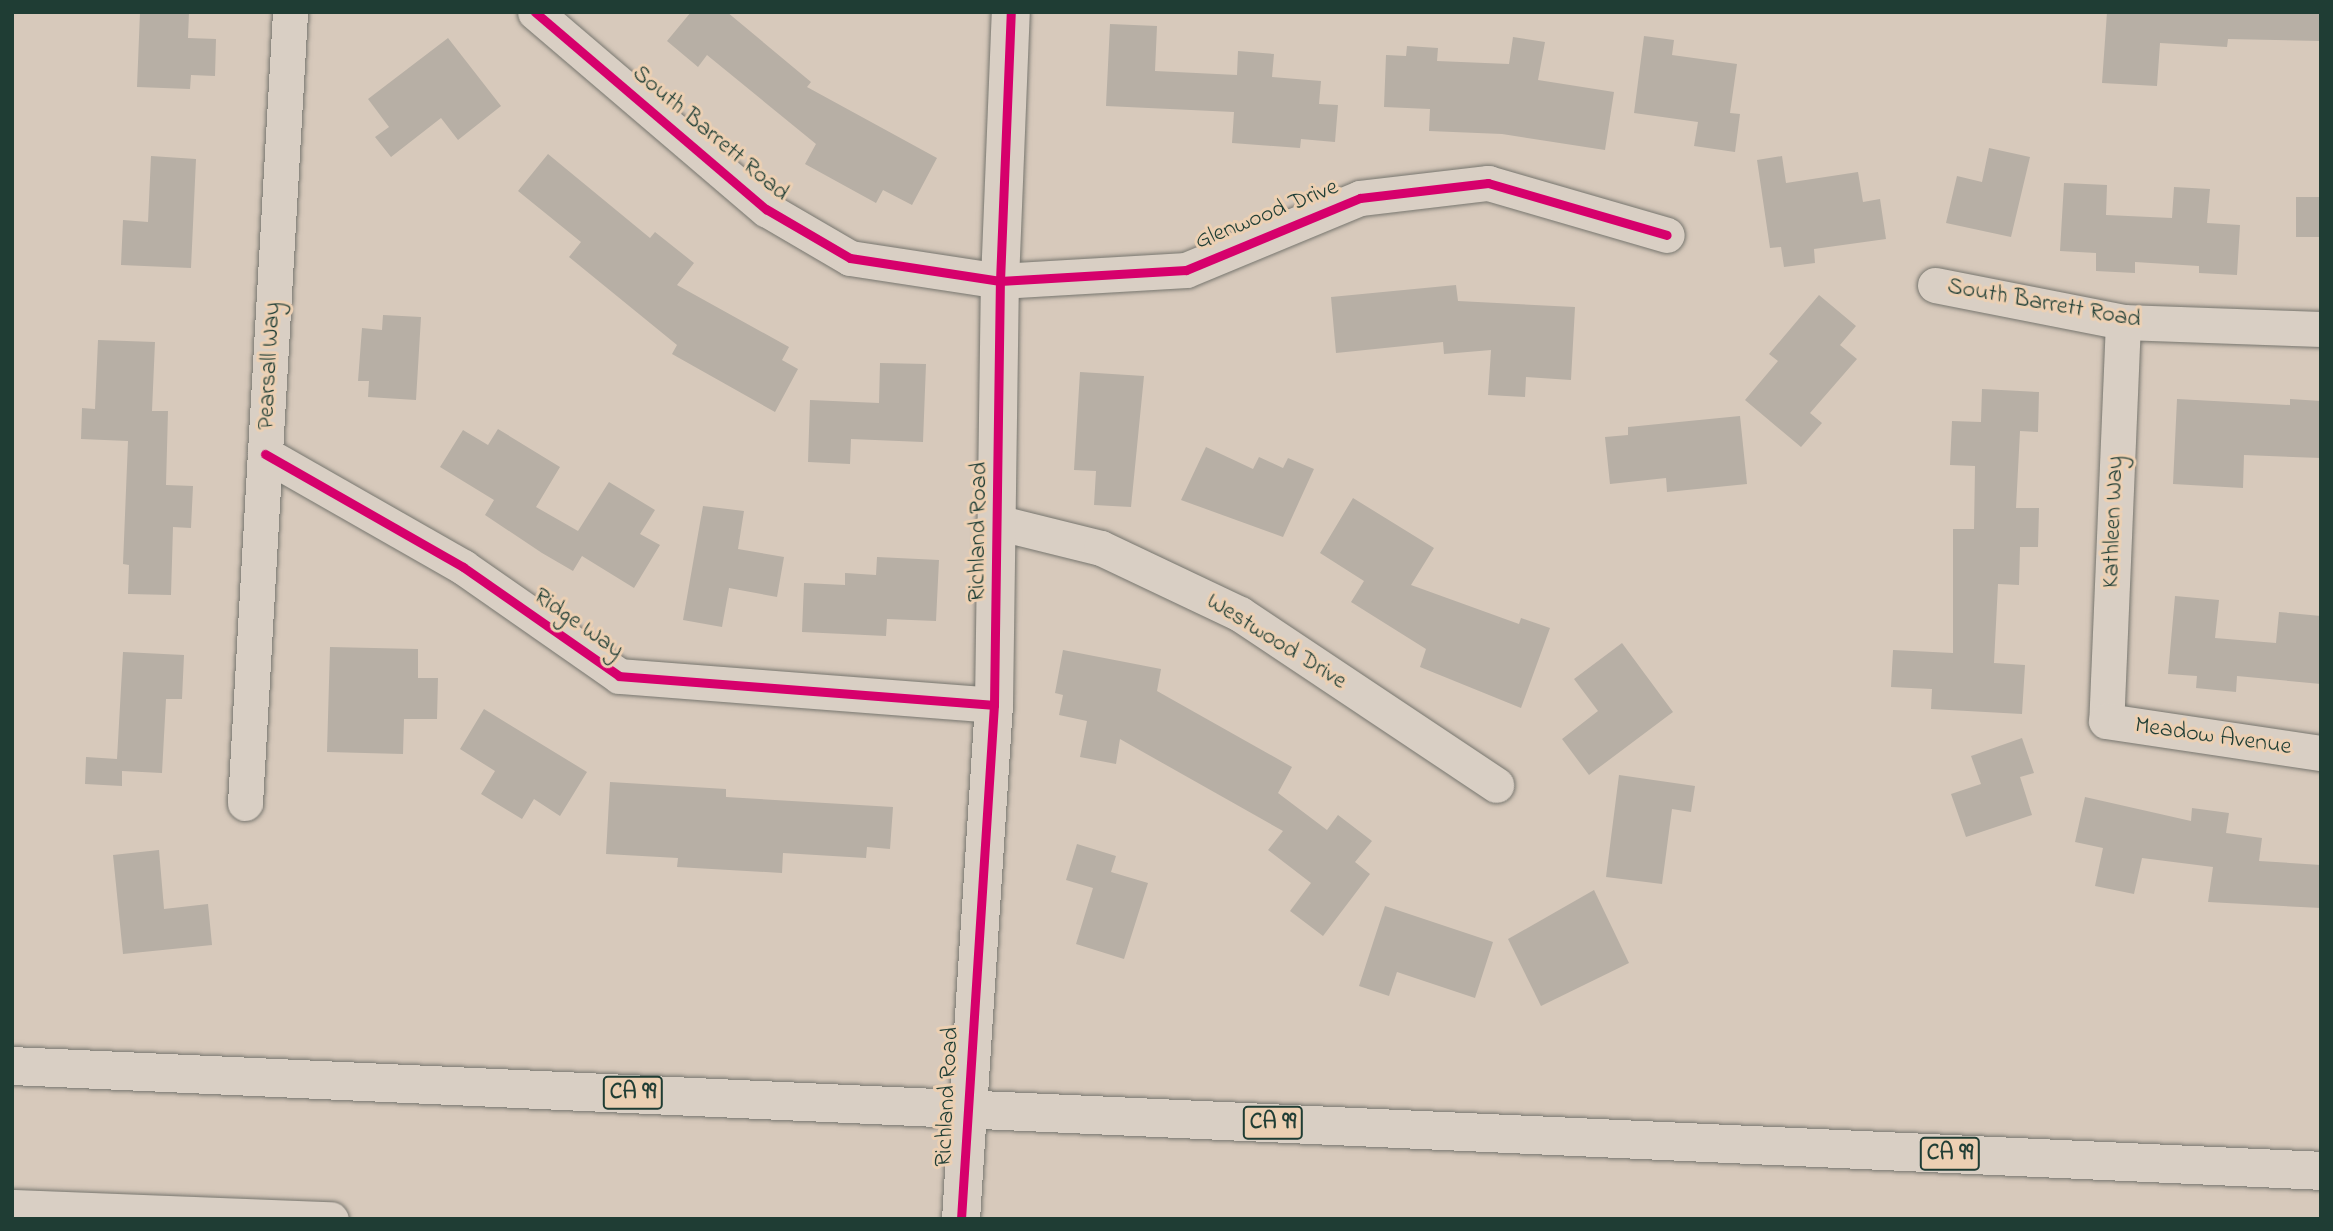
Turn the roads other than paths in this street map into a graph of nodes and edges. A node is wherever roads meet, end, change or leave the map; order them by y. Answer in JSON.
{"nodes":[{"id":1,"x":290,"y":12,"type":"edge"},
{"id":2,"x":535,"y":12,"type":"edge"},
{"id":3,"x":1011,"y":12,"type":"edge"},
{"id":4,"x":1667,"y":235,"type":"dead end"},
{"id":5,"x":1000,"y":281,"type":"junction"},
{"id":6,"x":1935,"y":285,"type":"dead end"},
{"id":7,"x":2123,"y":323,"type":"junction"},
{"id":8,"x":2321,"y":329,"type":"edge"},
{"id":9,"x":265,"y":454,"type":"junction"},
{"id":10,"x":1000,"y":523,"type":"junction"},
{"id":11,"x":994,"y":705,"type":"junction"},
{"id":12,"x":2106,"y":722,"type":"joint"},
{"id":13,"x":2321,"y":753,"type":"edge"},
{"id":14,"x":1496,"y":785,"type":"dead end"},
{"id":15,"x":245,"y":803,"type":"dead end"},
{"id":16,"x":12,"y":1066,"type":"edge"},
{"id":17,"x":966,"y":1106,"type":"junction"},
{"id":18,"x":2321,"y":1171,"type":"edge"},
{"id":19,"x":12,"y":1207,"type":"edge"},
{"id":20,"x":331,"y":1219,"type":"edge"},
{"id":21,"x":961,"y":1219,"type":"edge"}],
"edges":[{"from":1,"to":9,"type":"street","name":"Pearsall Way"},
{"from":2,"to":5,"type":"street","name":"South Barrett Road"},
{"from":3,"to":5,"type":"main road","name":"Richland Road"},
{"from":4,"to":5,"type":"street","name":"Glenwood Drive"},
{"from":5,"to":10,"type":"main road","name":"Richland Road"},
{"from":6,"to":7,"type":"street","name":"South Barrett Road"},
{"from":7,"to":8,"type":"street","name":"South Barrett Road"},
{"from":7,"to":12,"type":"street","name":"Kathleen Way"},
{"from":9,"to":11,"type":"street","name":"Ridge Way"},
{"from":9,"to":15,"type":"street","name":"Pearsall Way"},
{"from":10,"to":11,"type":"main road","name":"Richland Road"},
{"from":10,"to":14,"type":"street","name":"Westwood Drive"},
{"from":11,"to":17,"type":"main road","name":"Richland Road"},
{"from":12,"to":13,"type":"street","name":"Meadow Avenue"},
{"from":16,"to":17,"type":"main road","number":"CA 99"},
{"from":17,"to":18,"type":"main road","number":"CA 99"},
{"from":17,"to":21,"type":"main road","name":"Richland Road"},
{"from":19,"to":20,"type":"street"}]}
